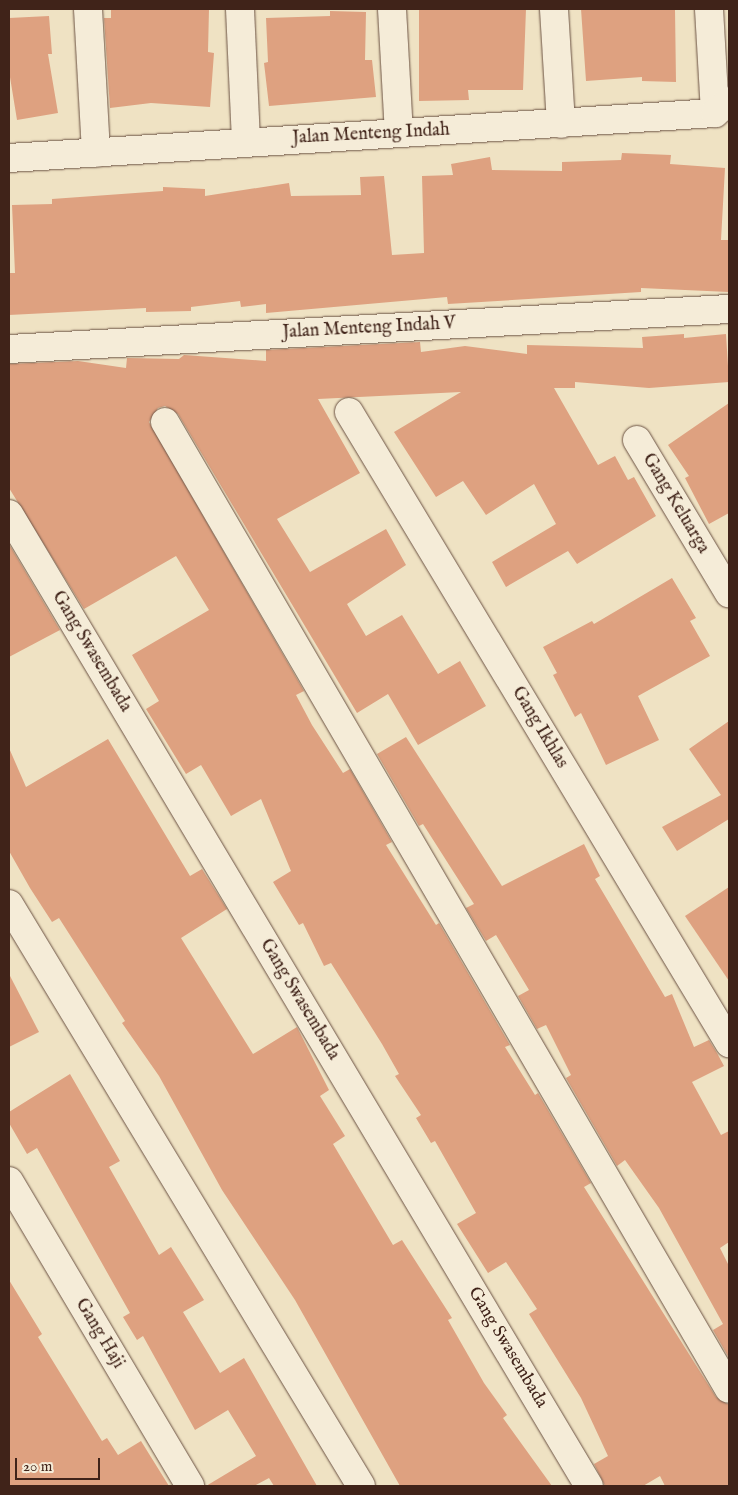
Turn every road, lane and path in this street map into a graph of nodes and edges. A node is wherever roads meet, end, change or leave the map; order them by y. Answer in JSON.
{"nodes":[{"id":1,"x":88,"y":9,"type":"edge"},
{"id":2,"x":240,"y":9,"type":"edge"},
{"id":3,"x":392,"y":9,"type":"edge"},
{"id":4,"x":554,"y":9,"type":"edge"},
{"id":5,"x":709,"y":9,"type":"edge"},
{"id":6,"x":722,"y":107,"type":"edge"},
{"id":7,"x":561,"y":124,"type":"junction"},
{"id":8,"x":399,"y":133,"type":"junction"},
{"id":9,"x":246,"y":142,"type":"junction"},
{"id":10,"x":96,"y":153,"type":"junction"},
{"id":11,"x":9,"y":158,"type":"edge"},
{"id":12,"x":729,"y":309,"type":"edge"},
{"id":13,"x":9,"y":349,"type":"edge"},
{"id":14,"x":349,"y":412,"type":"dead end"},
{"id":15,"x":165,"y":422,"type":"dead end"},
{"id":16,"x":636,"y":440,"type":"dead end"},
{"id":17,"x":9,"y":514,"type":"edge"},
{"id":18,"x":729,"y":593,"type":"edge"},
{"id":19,"x":9,"y":904,"type":"edge"},
{"id":20,"x":729,"y":1043,"type":"edge"},
{"id":21,"x":9,"y":1182,"type":"edge"},
{"id":22,"x":729,"y":1389,"type":"edge"},
{"id":23,"x":190,"y":1486,"type":"edge"},
{"id":24,"x":361,"y":1486,"type":"edge"},
{"id":25,"x":590,"y":1486,"type":"edge"}],
"edges":[{"from":1,"to":10,"type":"street"},
{"from":2,"to":9,"type":"street"},
{"from":3,"to":8,"type":"street"},
{"from":4,"to":7,"type":"street"},
{"from":5,"to":6,"type":"street"},
{"from":6,"to":7,"type":"street","name":"Jalan Menteng Indah"},
{"from":7,"to":8,"type":"street","name":"Jalan Menteng Indah"},
{"from":8,"to":9,"type":"street","name":"Jalan Menteng Indah"},
{"from":9,"to":10,"type":"street","name":"Jalan Menteng Indah"},
{"from":10,"to":11,"type":"street","name":"Jalan Menteng Indah"},
{"from":12,"to":13,"type":"street","name":"Jalan Menteng Indah V"},
{"from":14,"to":20,"type":"street","name":"Gang Ikhlas"},
{"from":15,"to":22,"type":"street"},
{"from":16,"to":18,"type":"street","name":"Gang Keluarga"},
{"from":17,"to":25,"type":"street","name":"Gang Swasembada"},
{"from":19,"to":24,"type":"street"},
{"from":21,"to":23,"type":"street","name":"Gang Haji"}]}
